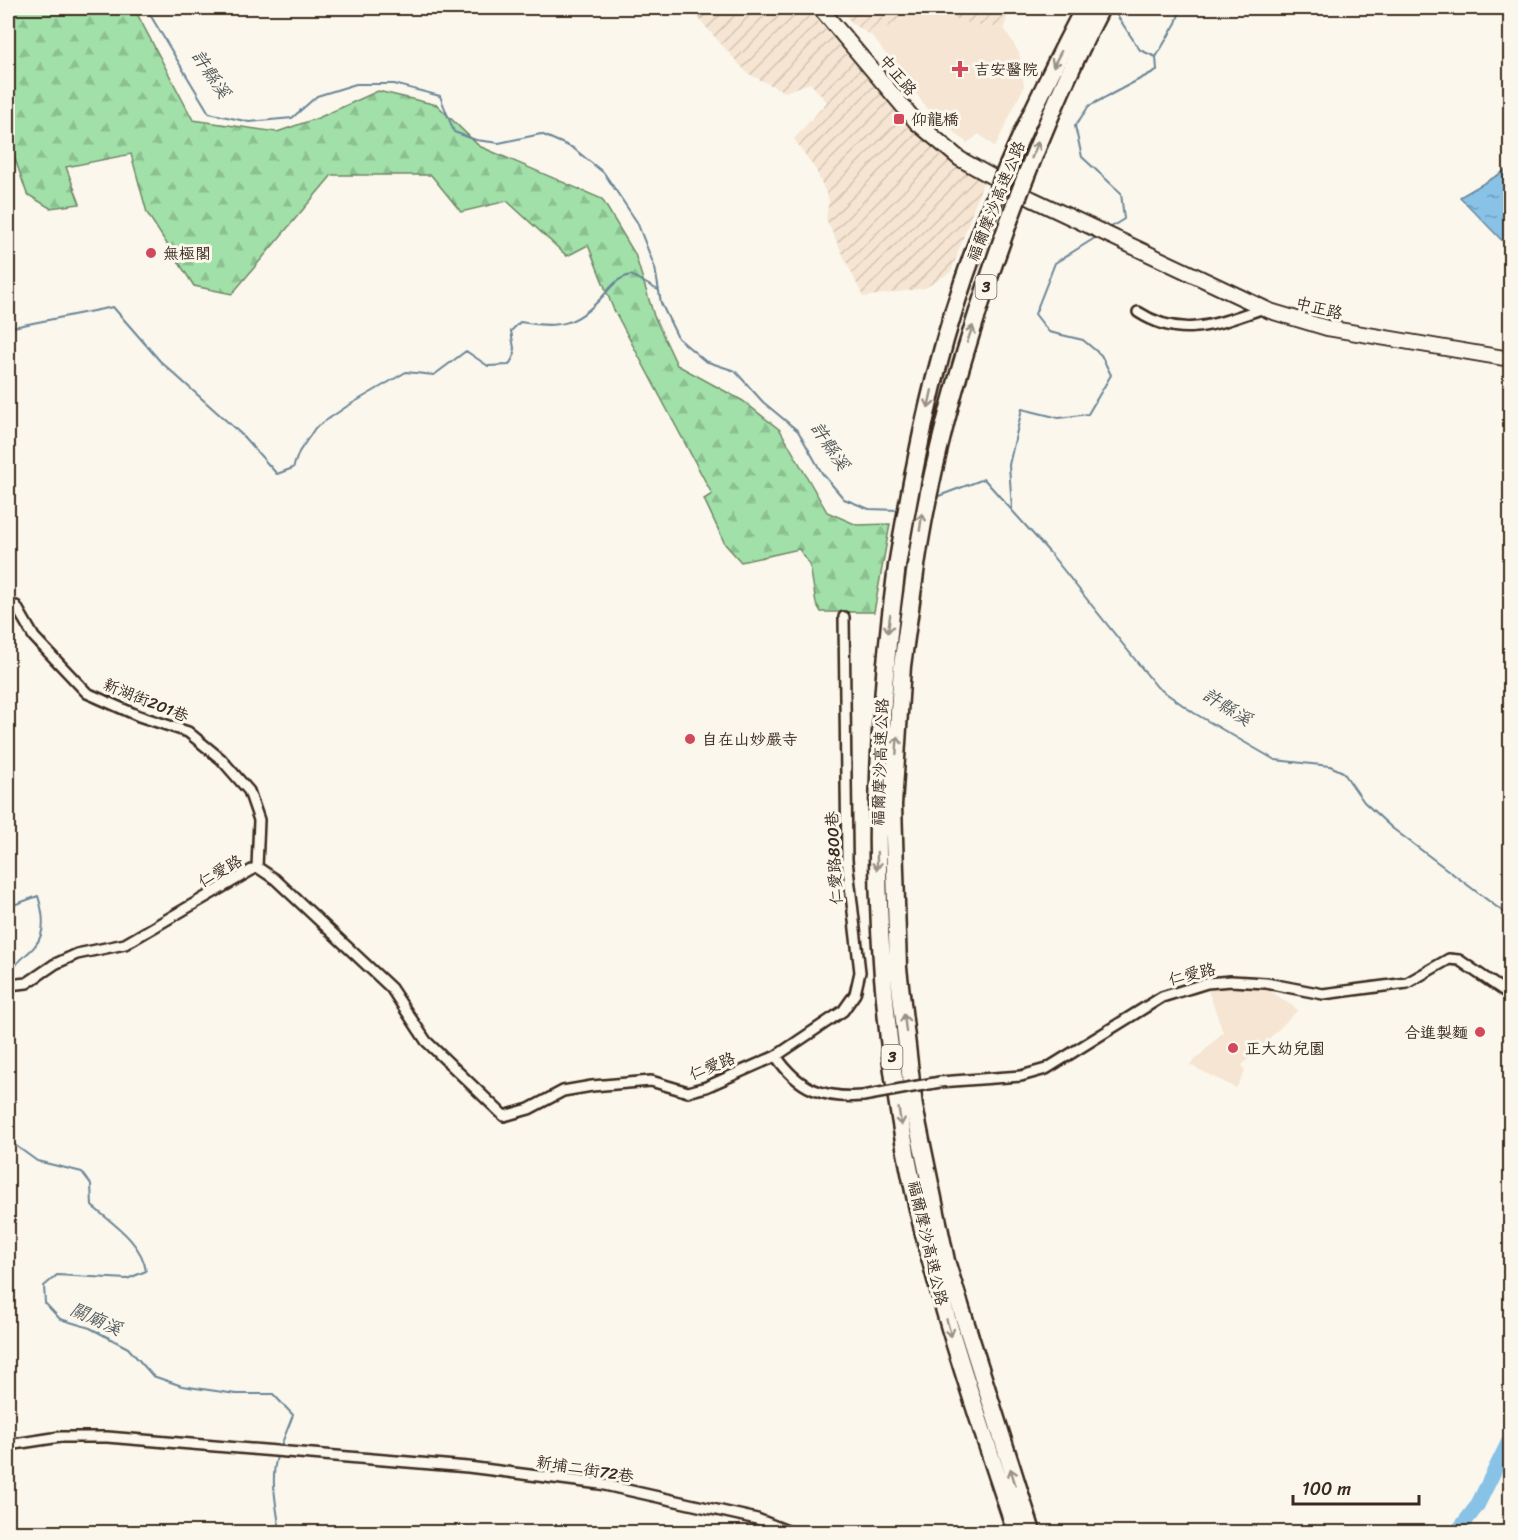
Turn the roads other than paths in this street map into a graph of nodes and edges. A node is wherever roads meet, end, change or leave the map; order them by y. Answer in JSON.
{"nodes":[{"id":1,"x":820,"y":8,"type":"edge"},
{"id":2,"x":1084,"y":8,"type":"edge"},
{"id":3,"x":1101,"y":8,"type":"edge"},
{"id":4,"x":1264,"y":308,"type":"junction"},
{"id":5,"x":1138,"y":312,"type":"dead end"},
{"id":6,"x":1510,"y":359,"type":"edge"},
{"id":7,"x":8,"y":607,"type":"edge"},
{"id":8,"x":844,"y":617,"type":"dead end"},
{"id":9,"x":257,"y":867,"type":"junction"},
{"id":10,"x":8,"y":985,"type":"edge"},
{"id":11,"x":1510,"y":995,"type":"edge"},
{"id":12,"x":776,"y":1056,"type":"junction"},
{"id":13,"x":8,"y":1445,"type":"edge"},
{"id":14,"x":790,"y":1533,"type":"edge"},
{"id":15,"x":1016,"y":1533,"type":"edge"},
{"id":16,"x":1032,"y":1533,"type":"edge"}],
"edges":[{"from":1,"to":4,"type":"main road","name":"中正路"},
{"from":2,"to":15,"type":"highway","name":"福爾摩沙高速公路","number":"3","one_way":true,"bridge":true},
{"from":16,"to":3,"type":"highway","name":"福爾摩沙高速公路","number":"3","one_way":true,"bridge":true},
{"from":4,"to":5,"type":"street"},
{"from":4,"to":6,"type":"main road","name":"中正路"},
{"from":7,"to":9,"type":"street","name":"新湖街201巷"},
{"from":8,"to":12,"type":"street","name":"仁愛路800巷"},
{"from":9,"to":10,"type":"street","name":"仁愛路"},
{"from":9,"to":12,"type":"street","name":"仁愛路"},
{"from":11,"to":12,"type":"street","name":"仁愛路","bridge":true},
{"from":13,"to":14,"type":"street","name":"新埔二街72巷"}]}
